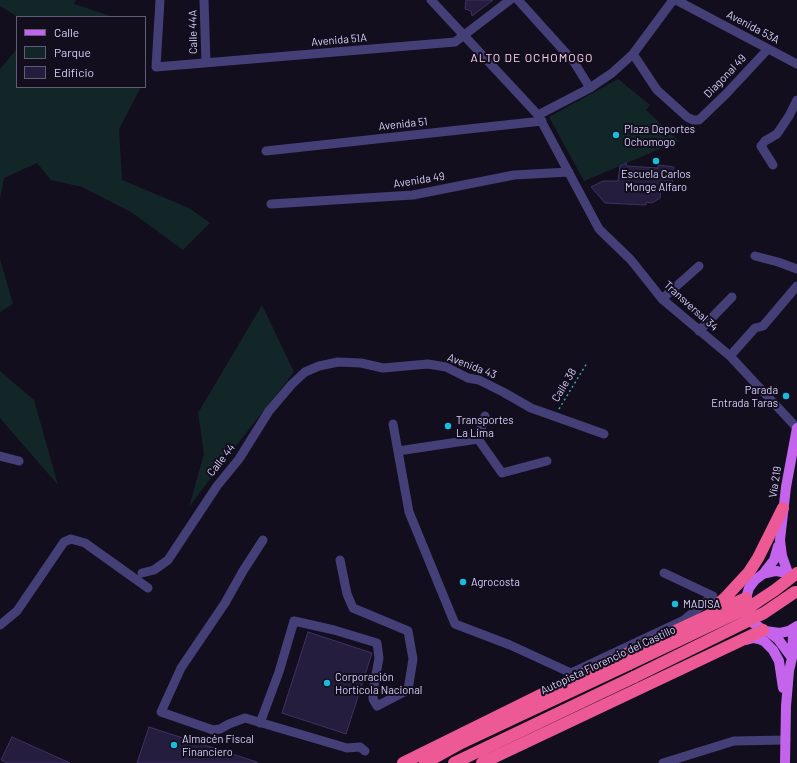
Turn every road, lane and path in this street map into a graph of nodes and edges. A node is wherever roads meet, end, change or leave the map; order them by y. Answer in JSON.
{"nodes":[{"id":1,"x":160,"y":0,"type":"edge"},
{"id":2,"x":204,"y":0,"type":"edge"},
{"id":3,"x":431,"y":0,"type":"edge"},
{"id":4,"x":510,"y":0,"type":"edge"},
{"id":5,"x":518,"y":0,"type":"edge"},
{"id":6,"x":673,"y":0,"type":"edge"},
{"id":7,"x":676,"y":0,"type":"edge"},
{"id":8,"x":464,"y":35,"type":"junction"},
{"id":9,"x":768,"y":49,"type":"junction"},
{"id":10,"x":633,"y":54,"type":"junction"},
{"id":11,"x":206,"y":63,"type":"junction"},
{"id":12,"x":797,"y":64,"type":"edge"},
{"id":13,"x":590,"y":88,"type":"junction"},
{"id":14,"x":797,"y":100,"type":"edge"},
{"id":15,"x":540,"y":118,"type":"junction"},
{"id":16,"x":266,"y":151,"type":"dead end"},
{"id":17,"x":773,"y":164,"type":"dead end"},
{"id":18,"x":569,"y":172,"type":"junction"},
{"id":19,"x":271,"y":204,"type":"dead end"},
{"id":20,"x":755,"y":256,"type":"dead end"},
{"id":21,"x":699,"y":266,"type":"dead end"},
{"id":22,"x":797,"y":269,"type":"edge"},
{"id":23,"x":797,"y":286,"type":"edge"},
{"id":24,"x":732,"y":297,"type":"dead end"},
{"id":25,"x":662,"y":299,"type":"junction"},
{"id":26,"x":699,"y":331,"type":"junction"},
{"id":27,"x":730,"y":356,"type":"junction"},
{"id":28,"x":587,"y":363,"type":"dead end"},
{"id":29,"x":323,"y":365,"type":"joint"},
{"id":30,"x":485,"y":416,"type":"dead end"},
{"id":31,"x":555,"y":416,"type":"junction"},
{"id":32,"x":393,"y":424,"type":"dead end"},
{"id":33,"x":797,"y":428,"type":"edge"},
{"id":34,"x":604,"y":434,"type":"dead end"},
{"id":35,"x":478,"y":439,"type":"junction"},
{"id":36,"x":398,"y":450,"type":"junction"},
{"id":37,"x":797,"y":452,"type":"edge"},
{"id":38,"x":0,"y":456,"type":"edge"},
{"id":39,"x":19,"y":461,"type":"dead end"},
{"id":40,"x":547,"y":461,"type":"dead end"},
{"id":41,"x":786,"y":487,"type":"junction"},
{"id":42,"x":783,"y":508,"type":"junction"},
{"id":43,"x":263,"y":540,"type":"dead end"},
{"id":44,"x":780,"y":540,"type":"junction"},
{"id":45,"x":340,"y":560,"type":"dead end"},
{"id":46,"x":142,"y":573,"type":"dead end"},
{"id":47,"x":664,"y":573,"type":"dead end"},
{"id":48,"x":763,"y":574,"type":"junction"},
{"id":49,"x":794,"y":575,"type":"edge"},
{"id":50,"x":148,"y":588,"type":"dead end"},
{"id":51,"x":797,"y":590,"type":"edge"},
{"id":52,"x":746,"y":598,"type":"junction"},
{"id":53,"x":0,"y":625,"type":"edge"},
{"id":54,"x":796,"y":627,"type":"edge"},
{"id":55,"x":678,"y":630,"type":"junction"},
{"id":56,"x":766,"y":632,"type":"junction"},
{"id":57,"x":740,"y":641,"type":"junction"},
{"id":58,"x":795,"y":661,"type":"edge"},
{"id":59,"x":570,"y":677,"type":"junction"},
{"id":60,"x":786,"y":706,"type":"junction"},
{"id":61,"x":260,"y":723,"type":"junction"},
{"id":62,"x":786,"y":740,"type":"junction"},
{"id":63,"x":365,"y":751,"type":"dead end"},
{"id":64,"x":418,"y":756,"type":"edge"},
{"id":65,"x":403,"y":763,"type":"edge"},
{"id":66,"x":454,"y":763,"type":"edge"},
{"id":67,"x":482,"y":763,"type":"edge"},
{"id":68,"x":663,"y":763,"type":"edge"},
{"id":69,"x":785,"y":763,"type":"edge"}],
"edges":[{"from":1,"to":11,"type":"street","name":"Avenida 51A"},
{"from":2,"to":11,"type":"street","name":"Calle 44A"},
{"from":3,"to":8,"type":"street","name":"Transversal 34"},
{"from":4,"to":8,"type":"street","name":"Avenida 51A"},
{"from":5,"to":13,"type":"street"},
{"from":6,"to":10,"type":"street","name":"Avenida 51"},
{"from":7,"to":9,"type":"street","name":"Avenida 53A"},
{"from":8,"to":11,"type":"street","name":"Avenida 51A"},
{"from":8,"to":15,"type":"street","name":"Transversal 34"},
{"from":9,"to":10,"type":"street","name":"Diagonal 49"},
{"from":9,"to":12,"type":"street","name":"Avenida 53A"},
{"from":10,"to":13,"type":"street","name":"Avenida 51"},
{"from":13,"to":15,"type":"street","name":"Avenida 51"},
{"from":14,"to":17,"type":"street"},
{"from":15,"to":16,"type":"street","name":"Avenida 51"},
{"from":15,"to":18,"type":"street","name":"Transversal 34"},
{"from":18,"to":19,"type":"street","name":"Avenida 49"},
{"from":18,"to":25,"type":"street","name":"Transversal 34"},
{"from":20,"to":22,"type":"street"},
{"from":21,"to":25,"type":"street"},
{"from":23,"to":27,"type":"street"},
{"from":24,"to":26,"type":"street"},
{"from":25,"to":26,"type":"street","name":"Transversal 34"},
{"from":26,"to":27,"type":"street","name":"Transversal 34"},
{"from":27,"to":33,"type":"street","name":"Transversal 34"},
{"from":28,"to":31,"type":"path","name":"Calle 38"},
{"from":29,"to":31,"type":"street","name":"Avenida 43"},
{"from":29,"to":46,"type":"street","name":"Calle 44"},
{"from":30,"to":35,"type":"street"},
{"from":31,"to":34,"type":"street","name":"Avenida 43"},
{"from":32,"to":36,"type":"street"},
{"from":33,"to":41,"type":"main road","name":"Vía 219"},
{"from":35,"to":36,"type":"street"},
{"from":35,"to":40,"type":"street"},
{"from":36,"to":59,"type":"street"},
{"from":37,"to":41,"type":"street"},
{"from":38,"to":39,"type":"street"},
{"from":41,"to":42,"type":"main road","name":"Vía 219"},
{"from":42,"to":44,"type":"main road","name":"Vía 219"},
{"from":42,"to":55,"type":"highway"},
{"from":43,"to":61,"type":"street"},
{"from":44,"to":48,"type":"main road","name":"Vía 219"},
{"from":44,"to":49,"type":"main road","name":"Vía 219"},
{"from":45,"to":61,"type":"street"},
{"from":47,"to":59,"type":"street"},
{"from":48,"to":49,"type":"main road"},
{"from":48,"to":52,"type":"main road","name":"Vía 219"},
{"from":49,"to":64,"type":"highway","name":"Autopista Florencio del Castillo","bridge":true},
{"from":50,"to":53,"type":"street"},
{"from":51,"to":66,"type":"highway","bridge":true},
{"from":52,"to":55,"type":"highway"},
{"from":52,"to":56,"type":"main road"},
{"from":54,"to":56,"type":"main road"},
{"from":54,"to":58,"type":"main road"},
{"from":55,"to":59,"type":"highway"},
{"from":56,"to":57,"type":"highway"},
{"from":56,"to":58,"type":"main road"},
{"from":57,"to":60,"type":"main road"},
{"from":57,"to":67,"type":"highway"},
{"from":58,"to":60,"type":"main road"},
{"from":59,"to":64,"type":"highway"},
{"from":60,"to":62,"type":"main road"},
{"from":61,"to":63,"type":"street"},
{"from":62,"to":68,"type":"street"},
{"from":62,"to":69,"type":"main road"},
{"from":64,"to":65,"type":"highway"}]}
